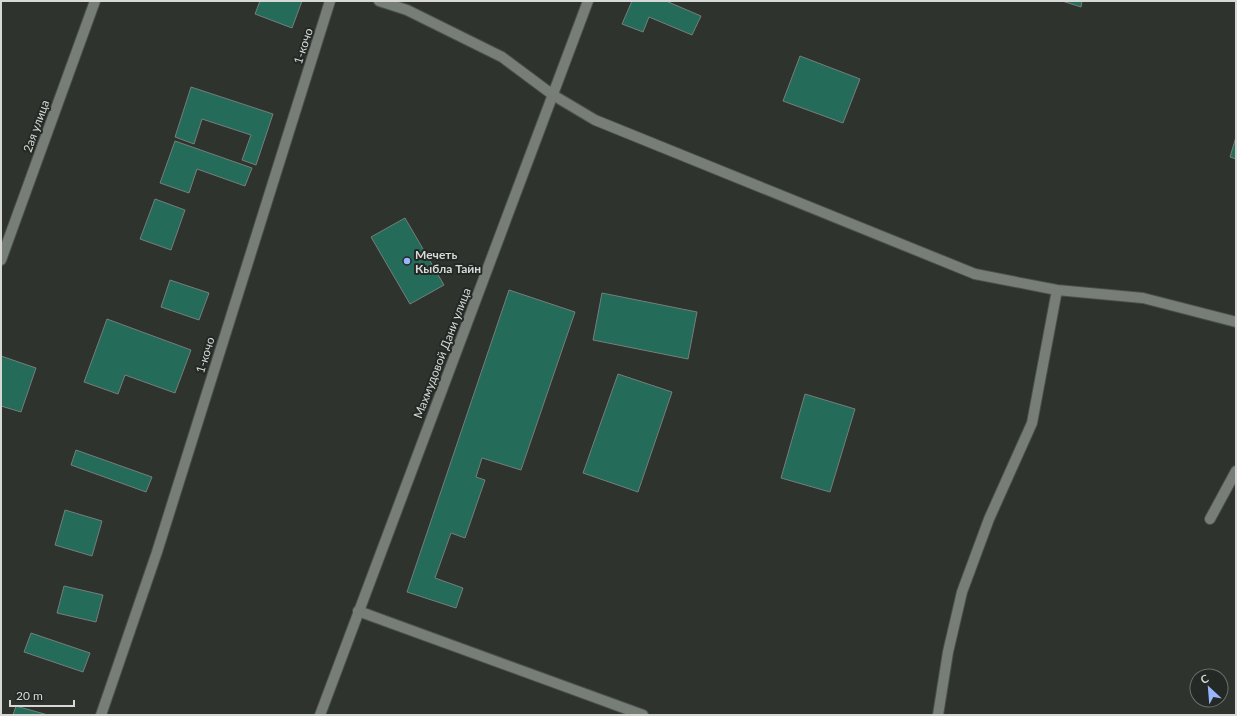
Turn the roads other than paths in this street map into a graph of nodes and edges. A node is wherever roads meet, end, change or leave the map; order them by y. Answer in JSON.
{"nodes":[{"id":1,"x":95,"y":1,"type":"edge"},
{"id":2,"x":330,"y":1,"type":"edge"},
{"id":3,"x":380,"y":1,"type":"edge"},
{"id":4,"x":588,"y":1,"type":"edge"},
{"id":5,"x":394,"y":3,"type":"edge"},
{"id":6,"x":553,"y":95,"type":"junction"},
{"id":7,"x":1,"y":260,"type":"edge"},
{"id":8,"x":1057,"y":290,"type":"junction"},
{"id":9,"x":1236,"y":322,"type":"edge"},
{"id":10,"x":1236,"y":471,"type":"edge"},
{"id":11,"x":1210,"y":519,"type":"dead end"},
{"id":12,"x":358,"y":611,"type":"junction"},
{"id":13,"x":101,"y":715,"type":"edge"},
{"id":14,"x":320,"y":715,"type":"edge"},
{"id":15,"x":643,"y":715,"type":"edge"},
{"id":16,"x":938,"y":715,"type":"edge"}],
"edges":[{"from":1,"to":7,"type":"street","name":"2ая улица"},
{"from":2,"to":13,"type":"street","name":"1-кочо"},
{"from":3,"to":5,"type":"street"},
{"from":4,"to":6,"type":"street","name":"Махмудовой Дани улица"},
{"from":5,"to":6,"type":"street"},
{"from":6,"to":8,"type":"street"},
{"from":6,"to":12,"type":"street","name":"Махмудовой Дани улица"},
{"from":8,"to":9,"type":"street"},
{"from":8,"to":16,"type":"street"},
{"from":10,"to":11,"type":"street"},
{"from":12,"to":14,"type":"street","name":"Махмудовой Дани улица"},
{"from":12,"to":15,"type":"street"}]}
